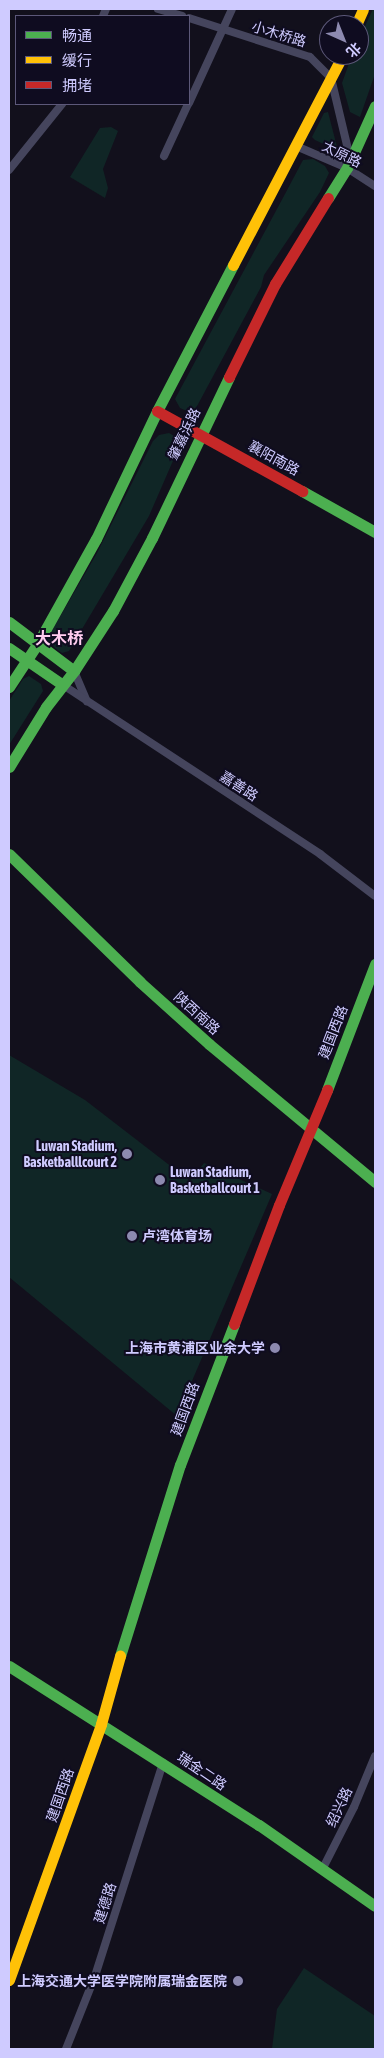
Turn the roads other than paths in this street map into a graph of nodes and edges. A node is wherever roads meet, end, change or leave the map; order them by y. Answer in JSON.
{"nodes":[{"id":1,"x":158,"y":9,"type":"edge"},
{"id":2,"x":232,"y":9,"type":"edge"},
{"id":3,"x":179,"y":15,"type":"edge"},
{"id":4,"x":190,"y":18,"type":"edge"},
{"id":5,"x":224,"y":30,"type":"junction"},
{"id":6,"x":338,"y":65,"type":"edge"},
{"id":7,"x":331,"y":78,"type":"junction"},
{"id":8,"x":190,"y":102,"type":"edge"},
{"id":9,"x":61,"y":105,"type":"edge"},
{"id":10,"x":189,"y":105,"type":"edge"},
{"id":11,"x":375,"y":106,"type":"edge"},
{"id":12,"x":296,"y":146,"type":"junction"},
{"id":13,"x":164,"y":156,"type":"dead end"},
{"id":14,"x":349,"y":164,"type":"junction"},
{"id":15,"x":9,"y":170,"type":"edge"},
{"id":16,"x":375,"y":186,"type":"edge"},
{"id":17,"x":157,"y":411,"type":"junction"},
{"id":18,"x":201,"y":434,"type":"junction"},
{"id":19,"x":375,"y":532,"type":"edge"},
{"id":20,"x":9,"y":622,"type":"edge"},
{"id":21,"x":38,"y":643,"type":"junction"},
{"id":22,"x":9,"y":648,"type":"edge"},
{"id":23,"x":26,"y":660,"type":"junction"},
{"id":24,"x":74,"y":671,"type":"junction"},
{"id":25,"x":63,"y":685,"type":"junction"},
{"id":26,"x":9,"y":687,"type":"edge"},
{"id":27,"x":87,"y":701,"type":"junction"},
{"id":28,"x":9,"y":767,"type":"edge"},
{"id":29,"x":9,"y":854,"type":"edge"},
{"id":30,"x":375,"y":896,"type":"edge"},
{"id":31,"x":375,"y":964,"type":"edge"},
{"id":32,"x":312,"y":1130,"type":"junction"},
{"id":33,"x":375,"y":1182,"type":"edge"},
{"id":34,"x":9,"y":1666,"type":"edge"},
{"id":35,"x":101,"y":1724,"type":"junction"},
{"id":36,"x":375,"y":1756,"type":"edge"},
{"id":37,"x":162,"y":1763,"type":"junction"},
{"id":38,"x":323,"y":1868,"type":"junction"},
{"id":39,"x":375,"y":1906,"type":"edge"},
{"id":40,"x":9,"y":1980,"type":"edge"},
{"id":41,"x":66,"y":2049,"type":"edge"}],
"edges":[{"from":1,"to":3,"type":"street"},
{"from":2,"to":5,"type":"street"},
{"from":4,"to":5,"type":"street","name":"小木桥路"},
{"from":5,"to":7,"type":"street","name":"小木桥路"},
{"from":5,"to":8,"type":"street"},
{"from":6,"to":7,"type":"main road"},
{"from":7,"to":12,"type":"main road"},
{"from":7,"to":14,"type":"street"},
{"from":9,"to":15,"type":"street"},
{"from":10,"to":13,"type":"street"},
{"from":11,"to":14,"type":"main road","name":"肇嘉浜路"},
{"from":12,"to":14,"type":"street","name":"太原路"},
{"from":12,"to":17,"type":"main road"},
{"from":14,"to":16,"type":"street","name":"太原路"},
{"from":14,"to":18,"type":"main road","name":"肇嘉浜路"},
{"from":17,"to":18,"type":"main road","name":"襄阳南路"},
{"from":17,"to":21,"type":"main road"},
{"from":18,"to":19,"type":"main road","name":"襄阳南路"},
{"from":18,"to":24,"type":"main road","name":"肇嘉浜路"},
{"from":20,"to":21,"type":"main road"},
{"from":21,"to":23,"type":"main road"},
{"from":21,"to":24,"type":"main road"},
{"from":22,"to":23,"type":"main road"},
{"from":23,"to":25,"type":"main road"},
{"from":23,"to":26,"type":"main road"},
{"from":24,"to":25,"type":"main road","name":"肇嘉浜路"},
{"from":24,"to":27,"type":"street"},
{"from":25,"to":27,"type":"street","name":"嘉善路"},
{"from":25,"to":28,"type":"main road","name":"肇嘉浜路"},
{"from":27,"to":30,"type":"street","name":"嘉善路"},
{"from":29,"to":32,"type":"main road","name":"陕西南路"},
{"from":31,"to":32,"type":"main road","name":"建国西路"},
{"from":32,"to":33,"type":"main road","name":"陕西南路"},
{"from":32,"to":35,"type":"main road","name":"建国西路"},
{"from":34,"to":35,"type":"main road","name":"瑞金二路"},
{"from":35,"to":37,"type":"main road","name":"瑞金二路"},
{"from":35,"to":40,"type":"main road","name":"建国西路"},
{"from":36,"to":38,"type":"street","name":"绍兴路"},
{"from":37,"to":38,"type":"main road","name":"瑞金二路"},
{"from":37,"to":41,"type":"street","name":"建德路"},
{"from":38,"to":39,"type":"main road","name":"瑞金二路"}]}
